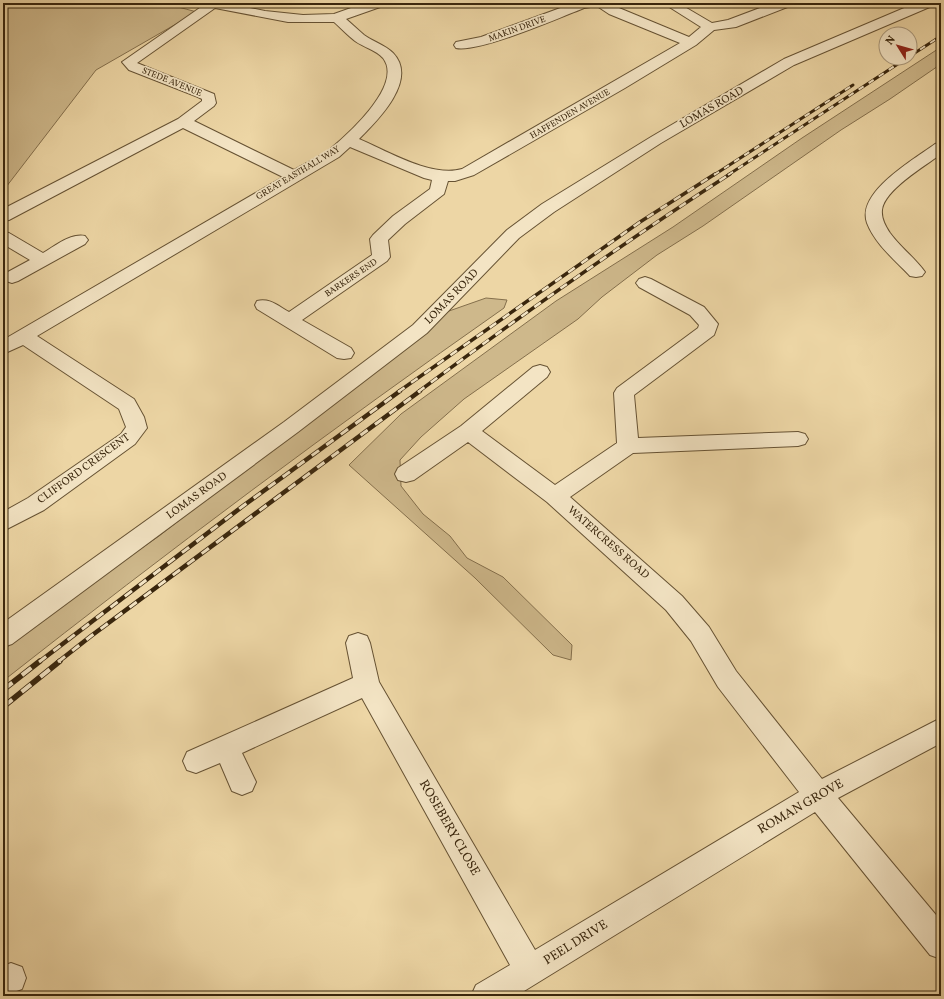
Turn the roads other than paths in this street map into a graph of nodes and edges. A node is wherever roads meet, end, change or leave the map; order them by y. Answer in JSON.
{"nodes":[{"id":1,"x":378,"y":3,"type":"edge"},
{"id":2,"x":594,"y":3,"type":"edge"},
{"id":3,"x":601,"y":3,"type":"edge"},
{"id":4,"x":669,"y":3,"type":"edge"},
{"id":5,"x":785,"y":3,"type":"edge"},
{"id":6,"x":927,"y":3,"type":"edge"},
{"id":7,"x":211,"y":4,"type":"edge"},
{"id":8,"x":335,"y":18,"type":"junction"},
{"id":9,"x":710,"y":27,"type":"junction"},
{"id":10,"x":691,"y":42,"type":"junction"},
{"id":11,"x":461,"y":45,"type":"dead end"},
{"id":12,"x":183,"y":122,"type":"junction"},
{"id":13,"x":349,"y":141,"type":"junction"},
{"id":14,"x":941,"y":148,"type":"edge"},
{"id":15,"x":294,"y":176,"type":"junction"},
{"id":16,"x":441,"y":176,"type":"junction"},
{"id":17,"x":3,"y":216,"type":"edge"},
{"id":18,"x":3,"y":237,"type":"edge"},
{"id":19,"x":79,"y":240,"type":"dead end"},
{"id":20,"x":42,"y":260,"type":"junction"},
{"id":21,"x":916,"y":272,"type":"dead end"},
{"id":22,"x":12,"y":277,"type":"dead end"},
{"id":23,"x":645,"y":283,"type":"dead end"},
{"id":24,"x":264,"y":305,"type":"dead end"},
{"id":25,"x":289,"y":320,"type":"junction"},
{"id":26,"x":23,"y":336,"type":"junction"},
{"id":27,"x":3,"y":348,"type":"edge"},
{"id":28,"x":344,"y":353,"type":"dead end"},
{"id":29,"x":540,"y":372,"type":"dead end"},
{"id":30,"x":468,"y":431,"type":"junction"},
{"id":31,"x":798,"y":439,"type":"dead end"},
{"id":32,"x":628,"y":446,"type":"junction"},
{"id":33,"x":406,"y":474,"type":"dead end"},
{"id":34,"x":555,"y":496,"type":"junction"},
{"id":35,"x":3,"y":522,"type":"edge"},
{"id":36,"x":3,"y":637,"type":"edge"},
{"id":37,"x":358,"y":644,"type":"dead end"},
{"id":38,"x":368,"y":684,"type":"junction"},
{"id":39,"x":941,"y":730,"type":"edge"},
{"id":40,"x":226,"y":748,"type":"junction"},
{"id":41,"x":196,"y":761,"type":"dead end"},
{"id":42,"x":242,"y":782,"type":"dead end"},
{"id":43,"x":818,"y":795,"type":"junction"},
{"id":44,"x":664,"y":889,"type":"joint"},
{"id":45,"x":941,"y":944,"type":"edge"},
{"id":46,"x":530,"y":971,"type":"junction"},
{"id":47,"x":487,"y":996,"type":"edge"}],
"edges":[{"from":1,"to":8,"type":"street"},
{"from":2,"to":11,"type":"street","name":"MAKIN DRIVE"},
{"from":3,"to":10,"type":"street"},
{"from":4,"to":9,"type":"street"},
{"from":5,"to":9,"type":"street"},
{"from":6,"to":36,"type":"street","name":"LOMAS ROAD"},
{"from":7,"to":8,"type":"street"},
{"from":7,"to":12,"type":"street","name":"STEDE AVENUE"},
{"from":8,"to":13,"type":"street","name":"GREAT EASTHALL WAY"},
{"from":9,"to":10,"type":"street","name":"HAFFENDEN AVENUE"},
{"from":10,"to":16,"type":"street","name":"HAFFENDEN AVENUE"},
{"from":12,"to":15,"type":"street"},
{"from":12,"to":17,"type":"street","name":"STEDE AVENUE"},
{"from":13,"to":15,"type":"street","name":"GREAT EASTHALL WAY"},
{"from":13,"to":16,"type":"street","name":"HAFFENDEN AVENUE"},
{"from":14,"to":21,"type":"street"},
{"from":15,"to":26,"type":"street","name":"GREAT EASTHALL WAY"},
{"from":16,"to":25,"type":"street","name":"BARKERS END"},
{"from":18,"to":20,"type":"street"},
{"from":19,"to":20,"type":"street"},
{"from":20,"to":22,"type":"street"},
{"from":23,"to":32,"type":"street"},
{"from":24,"to":25,"type":"street"},
{"from":25,"to":28,"type":"street"},
{"from":26,"to":27,"type":"street","name":"GREAT EASTHALL WAY"},
{"from":26,"to":35,"type":"street","name":"CLIFFORD CRESCENT"},
{"from":29,"to":30,"type":"street"},
{"from":30,"to":33,"type":"street"},
{"from":30,"to":34,"type":"street","name":"WATERCRESS ROAD"},
{"from":31,"to":32,"type":"street"},
{"from":32,"to":34,"type":"street"},
{"from":34,"to":43,"type":"street","name":"WATERCRESS ROAD"},
{"from":37,"to":38,"type":"street","name":"ROSEBERY CLOSE"},
{"from":38,"to":40,"type":"street"},
{"from":38,"to":46,"type":"street","name":"ROSEBERY CLOSE"},
{"from":39,"to":43,"type":"street","name":"ROMAN GROVE"},
{"from":40,"to":41,"type":"street"},
{"from":40,"to":42,"type":"street"},
{"from":43,"to":44,"type":"street","name":"ROMAN GROVE"},
{"from":43,"to":45,"type":"street","name":"WATERCRESS ROAD"},
{"from":44,"to":46,"type":"street","name":"PEEL DRIVE"},
{"from":46,"to":47,"type":"street","name":"PEEL DRIVE"}]}
